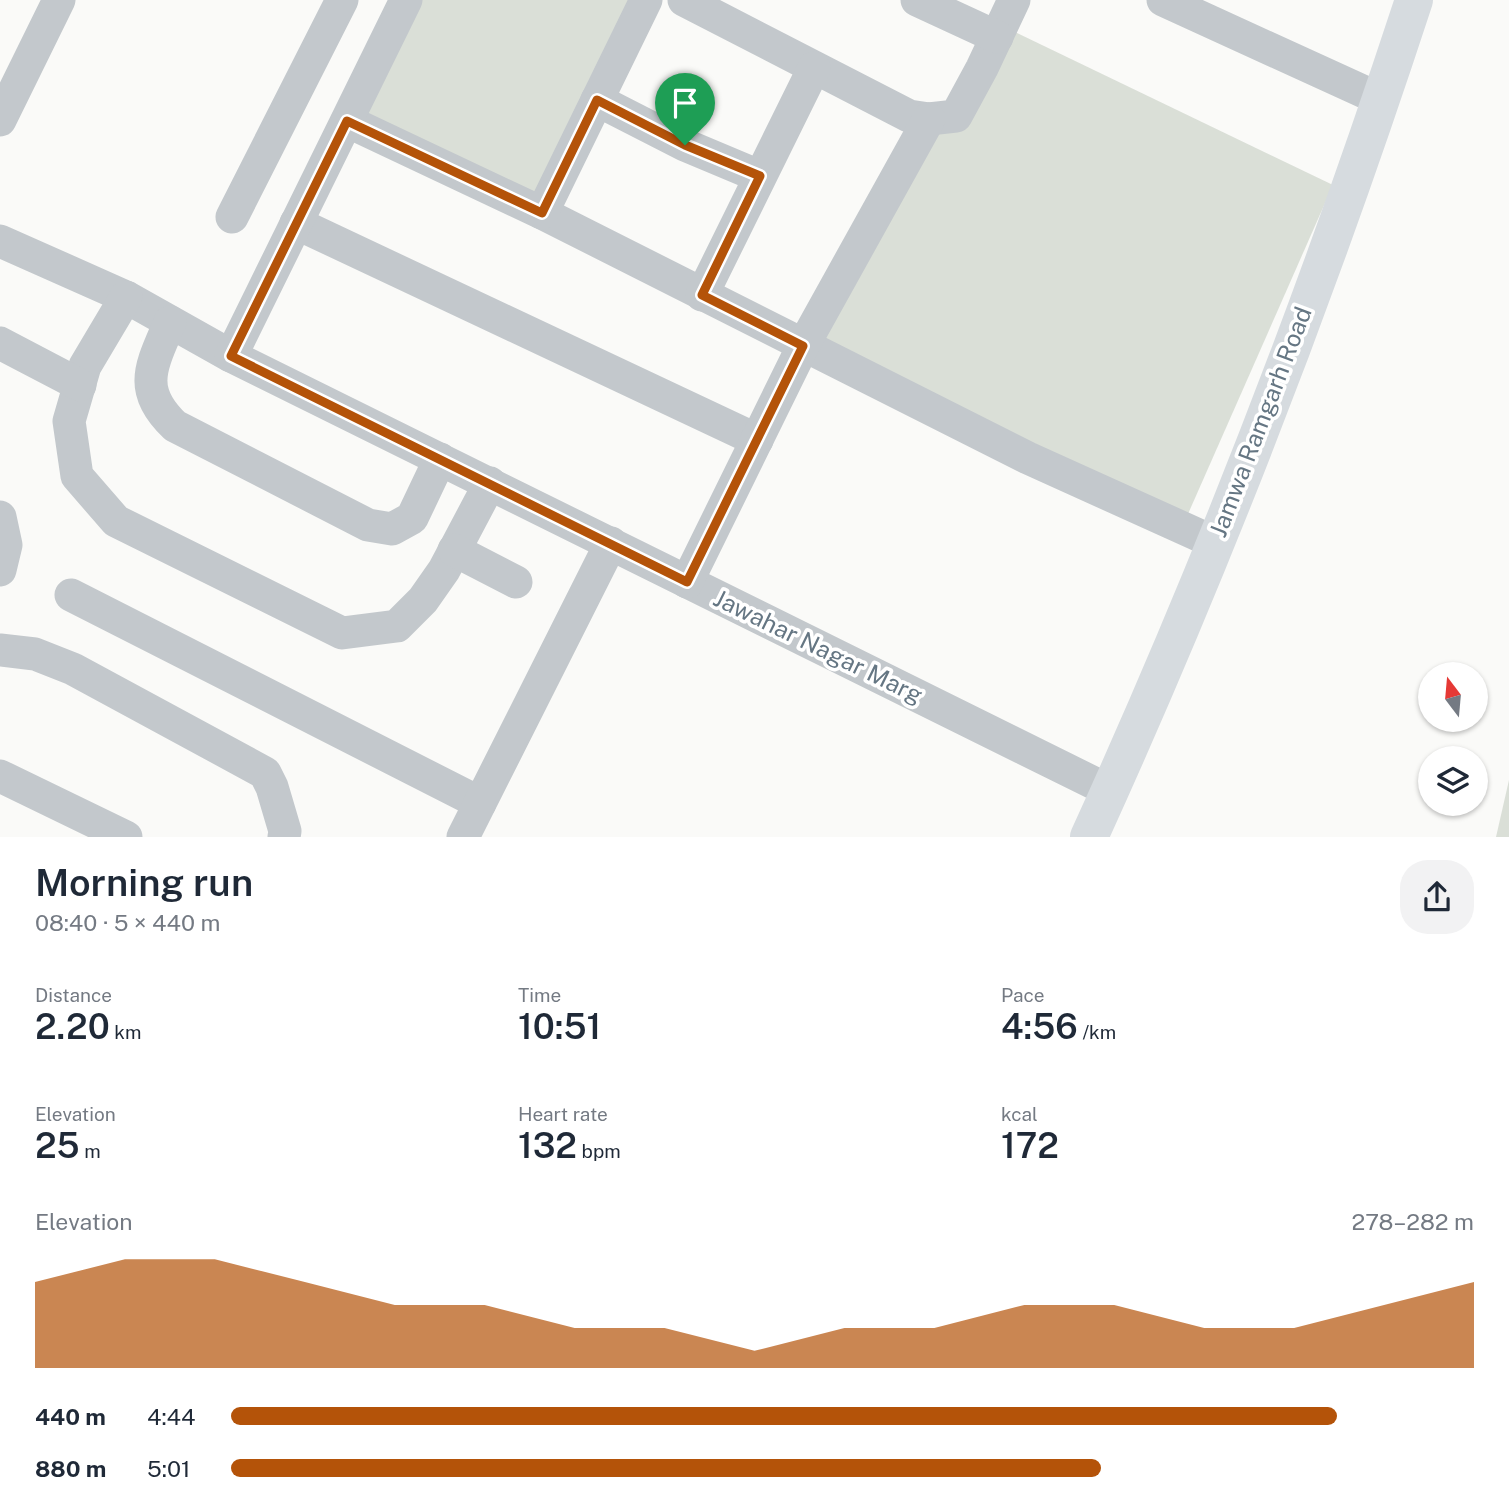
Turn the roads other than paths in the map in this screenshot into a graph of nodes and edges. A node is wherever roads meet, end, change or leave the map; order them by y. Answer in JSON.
{"nodes":[{"id":1,"x":60,"y":0,"type":"edge"},
{"id":2,"x":342,"y":0,"type":"edge"},
{"id":3,"x":406,"y":0,"type":"edge"},
{"id":4,"x":646,"y":0,"type":"edge"},
{"id":5,"x":684,"y":0,"type":"edge"},
{"id":6,"x":917,"y":0,"type":"edge"},
{"id":7,"x":1014,"y":0,"type":"edge"},
{"id":8,"x":1163,"y":0,"type":"edge"},
{"id":9,"x":1414,"y":0,"type":"edge"},
{"id":10,"x":997,"y":37,"type":"junction"},
{"id":11,"x":814,"y":68,"type":"junction"},
{"id":12,"x":597,"y":100,"type":"junction"},
{"id":13,"x":1382,"y":100,"type":"junction"},
{"id":14,"x":929,"y":119,"type":"junction"},
{"id":15,"x":0,"y":120,"type":"edge"},
{"id":16,"x":347,"y":121,"type":"junction"},
{"id":17,"x":760,"y":176,"type":"junction"},
{"id":18,"x":542,"y":213,"type":"junction"},
{"id":19,"x":232,"y":217,"type":"dead end"},
{"id":20,"x":296,"y":223,"type":"junction"},
{"id":21,"x":1,"y":244,"type":"edge"},
{"id":22,"x":702,"y":295,"type":"junction"},
{"id":23,"x":126,"y":298,"type":"junction"},
{"id":24,"x":170,"y":322,"type":"junction"},
{"id":25,"x":0,"y":342,"type":"edge"},
{"id":26,"x":803,"y":346,"type":"junction"},
{"id":27,"x":231,"y":356,"type":"junction"},
{"id":28,"x":80,"y":385,"type":"junction"},
{"id":29,"x":757,"y":440,"type":"junction"},
{"id":30,"x":440,"y":459,"type":"junction"},
{"id":31,"x":490,"y":483,"type":"junction"},
{"id":32,"x":0,"y":517,"type":"edge"},
{"id":33,"x":1216,"y":542,"type":"junction"},
{"id":34,"x":611,"y":543,"type":"junction"},
{"id":35,"x":454,"y":550,"type":"junction"},
{"id":36,"x":0,"y":570,"type":"edge"},
{"id":37,"x":516,"y":582,"type":"dead end"},
{"id":38,"x":687,"y":582,"type":"junction"},
{"id":39,"x":71,"y":595,"type":"dead end"},
{"id":40,"x":0,"y":650,"type":"edge"},
{"id":41,"x":0,"y":776,"type":"edge"},
{"id":42,"x":1110,"y":791,"type":"junction"},
{"id":43,"x":480,"y":803,"type":"junction"},
{"id":44,"x":466,"y":836,"type":"edge"},
{"id":45,"x":126,"y":837,"type":"edge"},
{"id":46,"x":284,"y":837,"type":"edge"},
{"id":47,"x":1089,"y":837,"type":"edge"}],
"edges":[{"from":1,"to":15,"type":"street"},
{"from":2,"to":19,"type":"street"},
{"from":3,"to":16,"type":"street"},
{"from":4,"to":12,"type":"street"},
{"from":5,"to":11,"type":"street"},
{"from":6,"to":10,"type":"street"},
{"from":7,"to":10,"type":"street"},
{"from":8,"to":13,"type":"street"},
{"from":9,"to":13,"type":"main road","name":"Jamwa Ramgarh Road"},
{"from":10,"to":14,"type":"street"},
{"from":11,"to":14,"type":"street"},
{"from":11,"to":17,"type":"street"},
{"from":12,"to":17,"type":"street"},
{"from":12,"to":18,"type":"street"},
{"from":13,"to":33,"type":"main road","name":"Jamwa Ramgarh Road"},
{"from":14,"to":26,"type":"street"},
{"from":16,"to":18,"type":"street"},
{"from":16,"to":20,"type":"street"},
{"from":17,"to":22,"type":"street"},
{"from":18,"to":22,"type":"street"},
{"from":20,"to":27,"type":"street"},
{"from":20,"to":29,"type":"street"},
{"from":21,"to":23,"type":"street","name":"Jawahar Nagar Marg"},
{"from":22,"to":26,"type":"street"},
{"from":23,"to":24,"type":"street","name":"Jawahar Nagar Marg"},
{"from":23,"to":28,"type":"street"},
{"from":24,"to":27,"type":"street","name":"Jawahar Nagar Marg"},
{"from":24,"to":30,"type":"street"},
{"from":25,"to":28,"type":"street"},
{"from":26,"to":29,"type":"street"},
{"from":26,"to":33,"type":"street"},
{"from":27,"to":30,"type":"street","name":"Jawahar Nagar Marg"},
{"from":28,"to":35,"type":"street"},
{"from":29,"to":38,"type":"street"},
{"from":30,"to":31,"type":"street","name":"Jawahar Nagar Marg"},
{"from":31,"to":34,"type":"street","name":"Jawahar Nagar Marg"},
{"from":31,"to":35,"type":"street"},
{"from":32,"to":36,"type":"street"},
{"from":33,"to":42,"type":"main road","name":"Jamwa Ramgarh Road"},
{"from":34,"to":38,"type":"street","name":"Jawahar Nagar Marg"},
{"from":34,"to":43,"type":"street"},
{"from":35,"to":37,"type":"street"},
{"from":38,"to":42,"type":"street","name":"Jawahar Nagar Marg"},
{"from":39,"to":43,"type":"street"},
{"from":40,"to":46,"type":"street"},
{"from":41,"to":45,"type":"street"},
{"from":42,"to":47,"type":"main road","name":"Jamwa Ramgarh Road"},
{"from":43,"to":44,"type":"street"}]}
